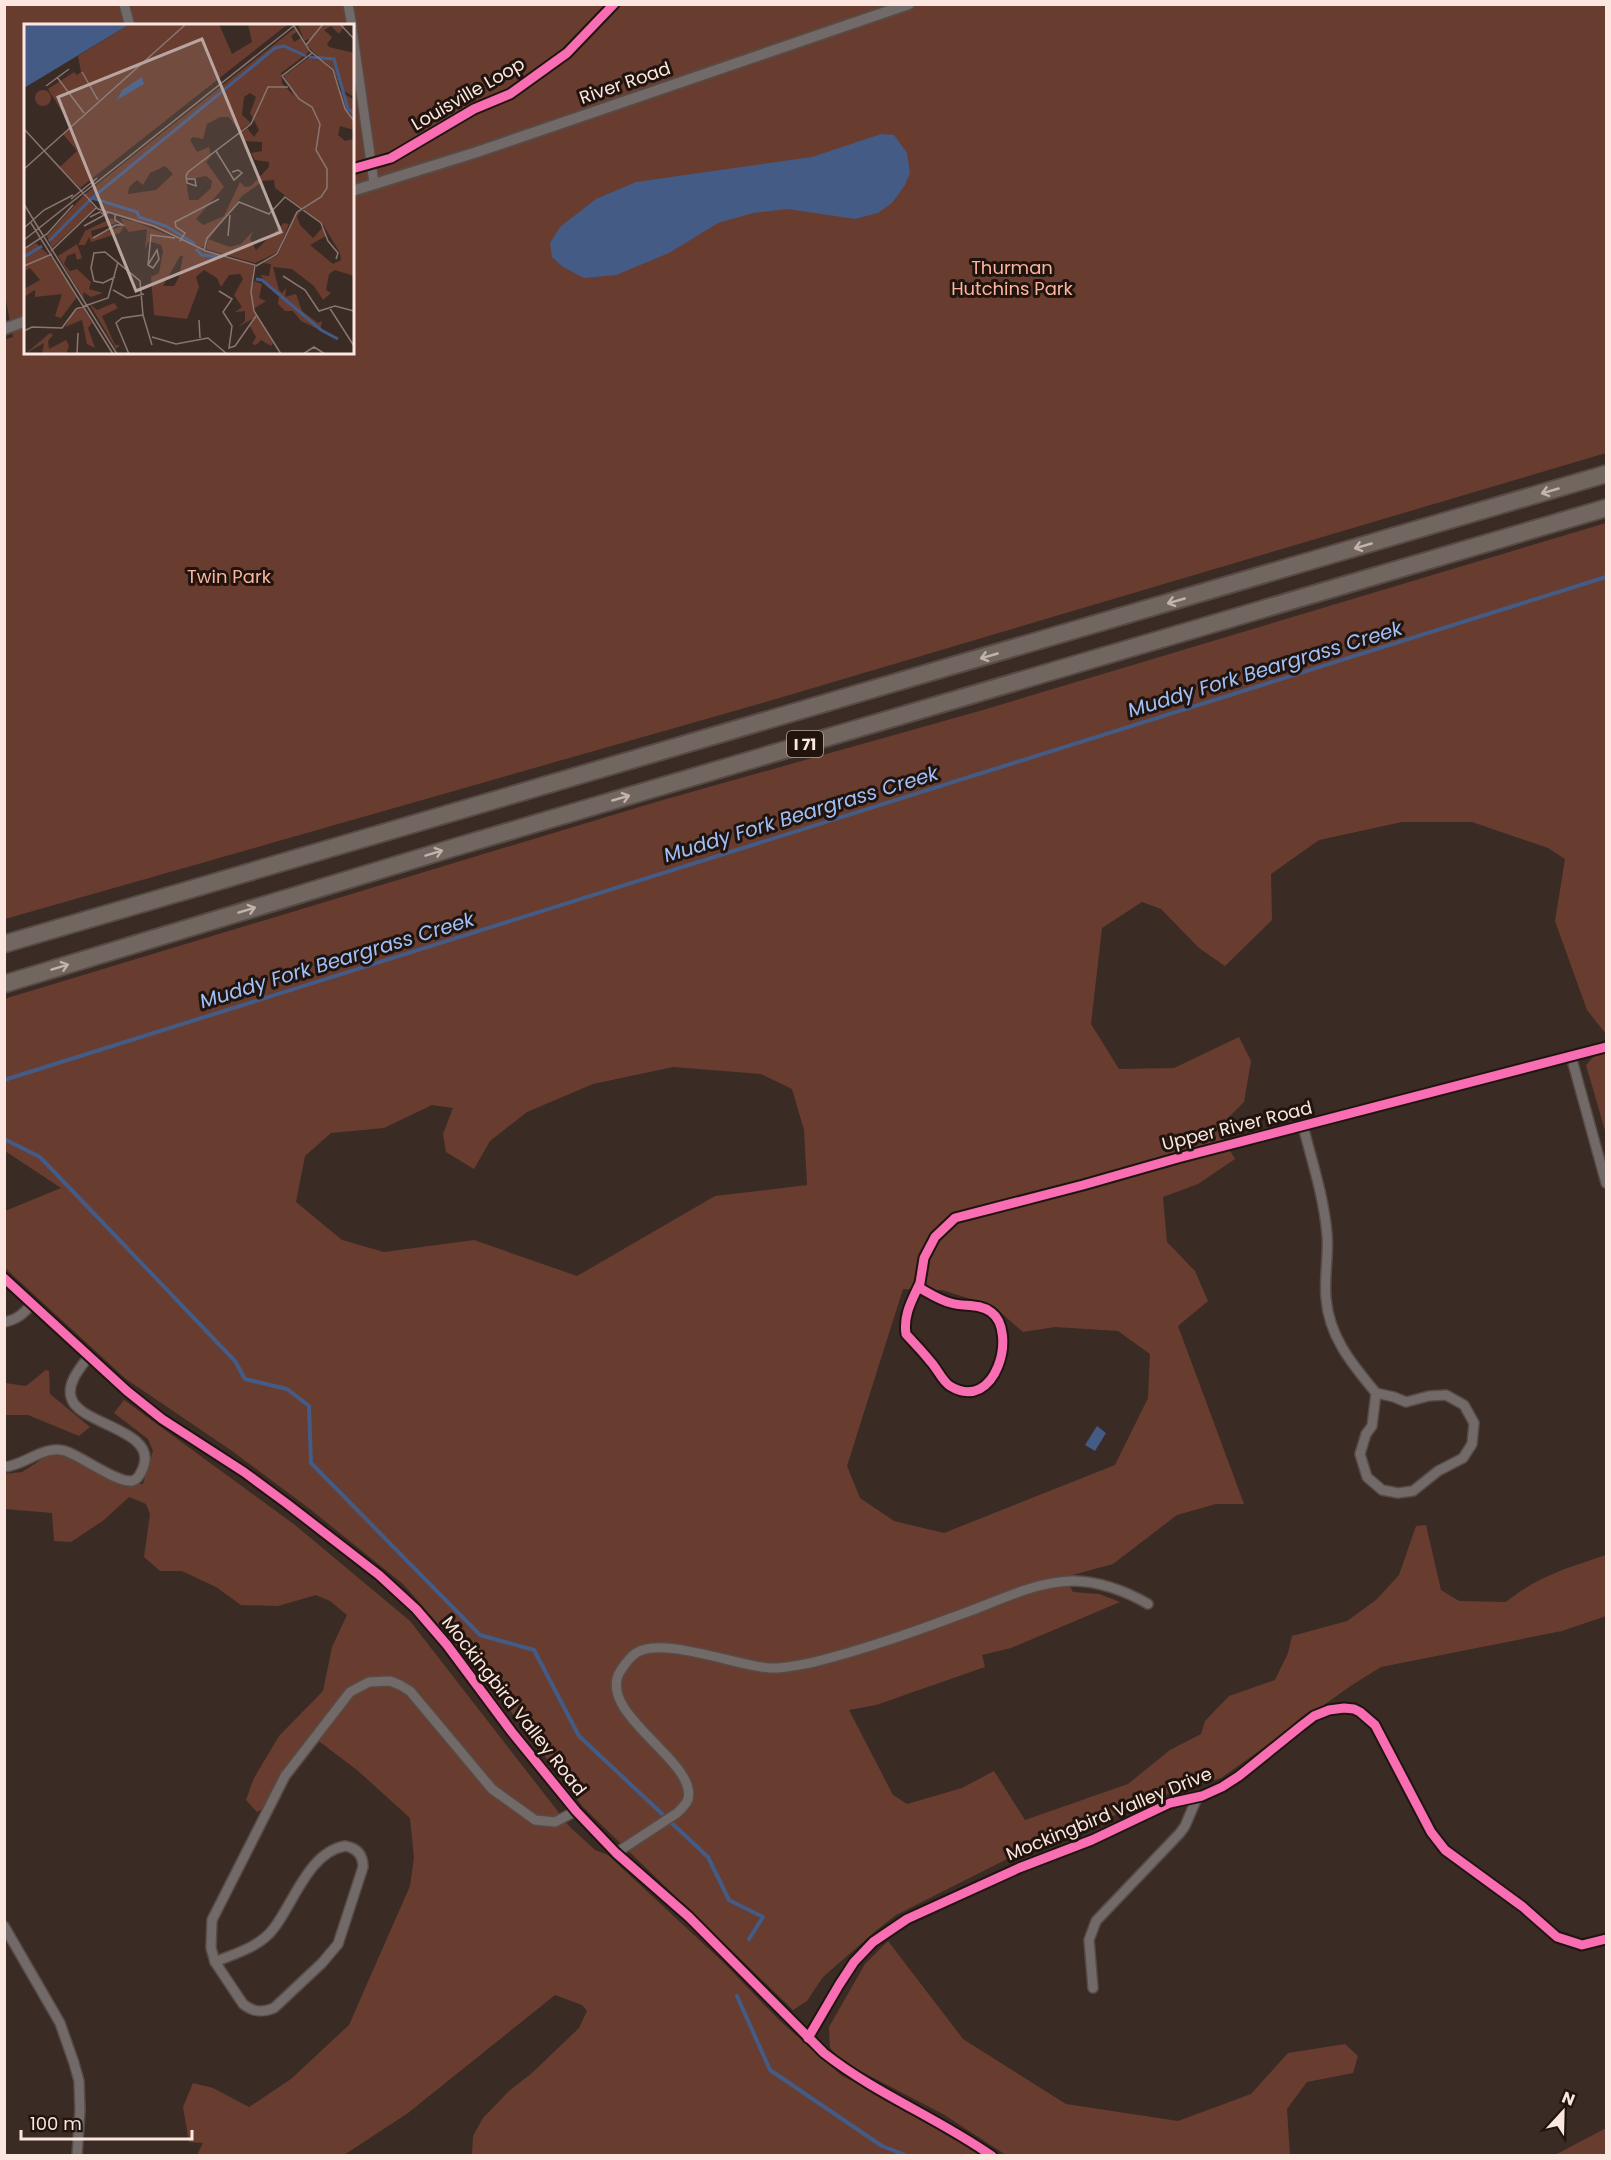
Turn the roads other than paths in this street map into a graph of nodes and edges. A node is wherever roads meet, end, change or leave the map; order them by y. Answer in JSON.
{"nodes":[{"id":1,"x":124,"y":4,"type":"edge"},
{"id":2,"x":348,"y":4,"type":"edge"},
{"id":3,"x":909,"y":4,"type":"edge"},
{"id":4,"x":129,"y":24,"type":"edge"},
{"id":5,"x":351,"y":24,"type":"edge"},
{"id":6,"x":354,"y":41,"type":"edge"},
{"id":7,"x":374,"y":183,"type":"junction"},
{"id":8,"x":354,"y":190,"type":"edge"},
{"id":9,"x":24,"y":322,"type":"edge"},
{"id":10,"x":4,"y":328,"type":"edge"},
{"id":11,"x":1606,"y":474,"type":"edge"},
{"id":12,"x":1606,"y":508,"type":"edge"},
{"id":13,"x":4,"y":944,"type":"edge"},
{"id":14,"x":4,"y":984,"type":"edge"},
{"id":15,"x":1606,"y":1047,"type":"edge"},
{"id":16,"x":1571,"y":1056,"type":"junction"},
{"id":17,"x":1303,"y":1126,"type":"junction"},
{"id":18,"x":1606,"y":1183,"type":"edge"},
{"id":19,"x":4,"y":1278,"type":"edge"},
{"id":20,"x":918,"y":1287,"type":"junction"},
{"id":21,"x":32,"y":1304,"type":"junction"},
{"id":22,"x":4,"y":1322,"type":"edge"},
{"id":23,"x":89,"y":1356,"type":"junction"},
{"id":24,"x":1376,"y":1393,"type":"junction"},
{"id":25,"x":4,"y":1467,"type":"edge"},
{"id":26,"x":1148,"y":1604,"type":"dead end"},
{"id":27,"x":1197,"y":1797,"type":"junction"},
{"id":28,"x":576,"y":1811,"type":"junction"},
{"id":29,"x":616,"y":1853,"type":"junction"},
{"id":30,"x":4,"y":1926,"type":"edge"},
{"id":31,"x":1606,"y":1939,"type":"edge"},
{"id":32,"x":215,"y":1962,"type":"junction"},
{"id":33,"x":1093,"y":1988,"type":"dead end"},
{"id":34,"x":808,"y":2038,"type":"junction"},
{"id":35,"x":77,"y":2156,"type":"edge"},
{"id":36,"x":992,"y":2156,"type":"edge"}],
"edges":[{"from":1,"to":4,"type":"street"},
{"from":2,"to":5,"type":"street"},
{"from":3,"to":7,"type":"street","name":"River Road"},
{"from":6,"to":7,"type":"street"},
{"from":7,"to":8,"type":"street","name":"River Road"},
{"from":9,"to":10,"type":"street"},
{"from":11,"to":13,"type":"highway","number":"I 71","one_way":true},
{"from":14,"to":12,"type":"highway","number":"I 71","one_way":true},
{"from":15,"to":16,"type":"street","name":"Upper River Road"},
{"from":16,"to":17,"type":"street","name":"Upper River Road"},
{"from":16,"to":18,"type":"street"},
{"from":17,"to":20,"type":"street","name":"Upper River Road"},
{"from":17,"to":24,"type":"street"},
{"from":19,"to":21,"type":"street","name":"Mockingbird Valley Road"},
{"from":20,"to":20,"type":"street","name":"Upper River Road"},
{"from":21,"to":22,"type":"street"},
{"from":21,"to":23,"type":"street","name":"Mockingbird Valley Road"},
{"from":23,"to":25,"type":"street"},
{"from":23,"to":28,"type":"street","name":"Mockingbird Valley Road"},
{"from":24,"to":24,"type":"street"},
{"from":26,"to":29,"type":"street"},
{"from":27,"to":31,"type":"street","name":"Mockingbird Valley Drive"},
{"from":27,"to":33,"type":"street"},
{"from":27,"to":34,"type":"street","name":"Mockingbird Valley Drive"},
{"from":28,"to":29,"type":"street","name":"Mockingbird Valley Road"},
{"from":28,"to":32,"type":"street"},
{"from":29,"to":34,"type":"street","name":"Mockingbird Valley Road"},
{"from":30,"to":35,"type":"street"},
{"from":32,"to":32,"type":"street"},
{"from":34,"to":36,"type":"street","name":"Mockingbird Valley Road"}]}
